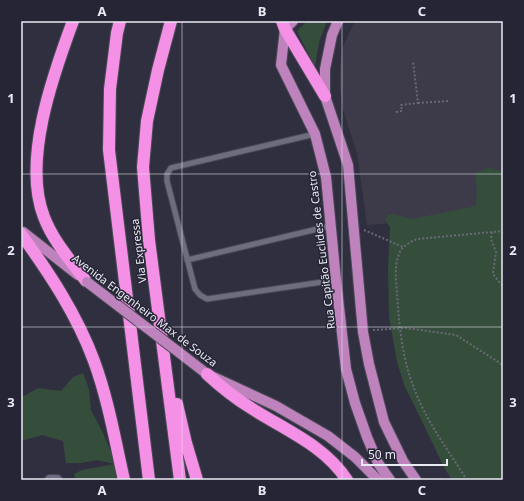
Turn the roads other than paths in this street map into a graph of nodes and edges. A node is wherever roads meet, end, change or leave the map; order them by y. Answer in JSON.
{"nodes":[{"id":1,"x":73,"y":21,"type":"edge"},
{"id":2,"x":120,"y":21,"type":"edge"},
{"id":3,"x":171,"y":21,"type":"edge"},
{"id":4,"x":338,"y":21,"type":"edge"},
{"id":5,"x":287,"y":24,"type":"edge"},
{"id":6,"x":325,"y":96,"type":"junction"},
{"id":7,"x":315,"y":134,"type":"junction"},
{"id":8,"x":330,"y":226,"type":"junction"},
{"id":9,"x":21,"y":231,"type":"edge"},
{"id":10,"x":21,"y":234,"type":"edge"},
{"id":11,"x":187,"y":260,"type":"junction"},
{"id":12,"x":336,"y":280,"type":"junction"},
{"id":13,"x":86,"y":282,"type":"junction"},
{"id":14,"x":157,"y":299,"type":"junction"},
{"id":15,"x":207,"y":374,"type":"junction"},
{"id":16,"x":50,"y":480,"type":"edge"},
{"id":17,"x":57,"y":480,"type":"edge"},
{"id":18,"x":124,"y":480,"type":"edge"},
{"id":19,"x":149,"y":480,"type":"edge"},
{"id":20,"x":180,"y":480,"type":"edge"},
{"id":21,"x":197,"y":480,"type":"edge"},
{"id":22,"x":347,"y":480,"type":"edge"},
{"id":23,"x":378,"y":480,"type":"edge"},
{"id":24,"x":390,"y":480,"type":"edge"},
{"id":25,"x":416,"y":480,"type":"edge"}],
"edges":[{"from":1,"to":13,"type":"highway"},
{"from":2,"to":19,"type":"highway","name":"Via Expressa"},
{"from":3,"to":14,"type":"highway","name":"Via Expressa"},
{"from":4,"to":6,"type":"main road"},
{"from":5,"to":6,"type":"highway"},
{"from":5,"to":7,"type":"main road","name":"Rua Capitão Euclides de Castro"},
{"from":6,"to":25,"type":"main road"},
{"from":7,"to":8,"type":"main road","name":"Rua Capitão Euclides de Castro"},
{"from":7,"to":11,"type":"lane"},
{"from":8,"to":11,"type":"lane"},
{"from":8,"to":12,"type":"main road","name":"Rua Capitão Euclides de Castro"},
{"from":9,"to":13,"type":"main road","name":"Avenida Engenheiro Max de Souza"},
{"from":10,"to":18,"type":"highway"},
{"from":11,"to":12,"type":"lane"},
{"from":12,"to":24,"type":"main road","name":"Rua Capitão Euclides de Castro"},
{"from":13,"to":15,"type":"main road","name":"Avenida Engenheiro Max de Souza","bridge":true},
{"from":14,"to":20,"type":"highway","name":"Via Expressa"},
{"from":14,"to":21,"type":"highway"},
{"from":15,"to":22,"type":"highway"},
{"from":15,"to":23,"type":"main road","name":"Avenida Engenheiro Max de Souza"},
{"from":16,"to":17,"type":"street"}]}
